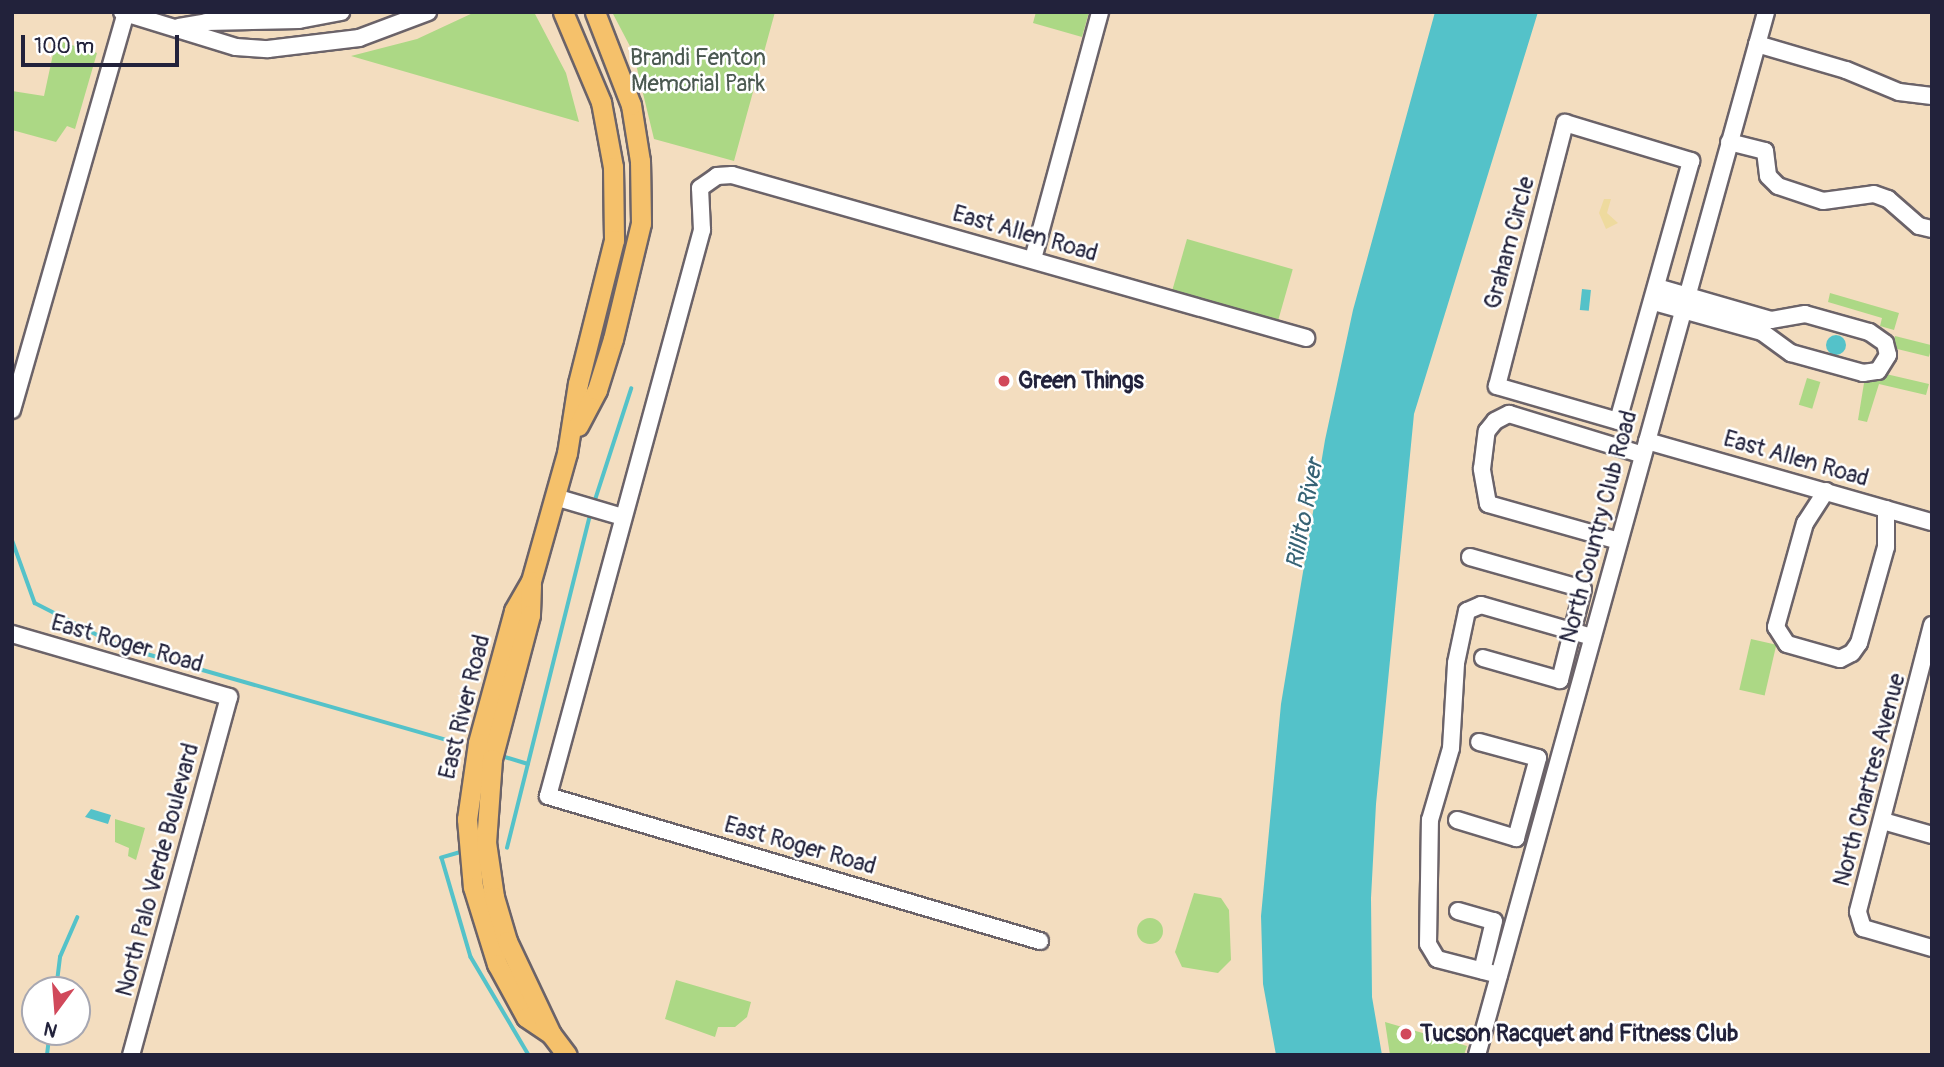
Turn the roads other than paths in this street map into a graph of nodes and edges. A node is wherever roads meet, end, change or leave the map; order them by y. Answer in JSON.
{"nodes":[{"id":1,"x":341,"y":12,"type":"edge"},
{"id":2,"x":428,"y":12,"type":"edge"},
{"id":3,"x":595,"y":12,"type":"edge"},
{"id":4,"x":1100,"y":12,"type":"edge"},
{"id":5,"x":1766,"y":12,"type":"edge"},
{"id":6,"x":124,"y":13,"type":"edge"},
{"id":7,"x":562,"y":14,"type":"edge"},
{"id":8,"x":179,"y":27,"type":"junction"},
{"id":9,"x":1757,"y":44,"type":"junction"},
{"id":10,"x":1932,"y":96,"type":"edge"},
{"id":11,"x":1730,"y":142,"type":"junction"},
{"id":12,"x":1932,"y":229,"type":"edge"},
{"id":13,"x":1033,"y":259,"type":"junction"},
{"id":14,"x":1655,"y":294,"type":"junction"},
{"id":15,"x":1685,"y":303,"type":"junction"},
{"id":16,"x":1306,"y":338,"type":"dead end"},
{"id":17,"x":12,"y":410,"type":"edge"},
{"id":18,"x":572,"y":436,"type":"junction"},
{"id":19,"x":1645,"y":448,"type":"junction"},
{"id":20,"x":1826,"y":491,"type":"junction"},
{"id":21,"x":555,"y":497,"type":"junction"},
{"id":22,"x":1886,"y":509,"type":"junction"},
{"id":23,"x":623,"y":517,"type":"junction"},
{"id":24,"x":1932,"y":522,"type":"edge"},
{"id":25,"x":1619,"y":541,"type":"junction"},
{"id":26,"x":1470,"y":557,"type":"dead end"},
{"id":27,"x":1932,"y":625,"type":"edge"},
{"id":28,"x":1572,"y":632,"type":"junction"},
{"id":29,"x":12,"y":634,"type":"edge"},
{"id":30,"x":1592,"y":637,"type":"junction"},
{"id":31,"x":1931,"y":642,"type":"edge"},
{"id":32,"x":1483,"y":658,"type":"dead end"},
{"id":33,"x":229,"y":697,"type":"joint"},
{"id":34,"x":1479,"y":742,"type":"dead end"},
{"id":35,"x":1527,"y":801,"type":"junction"},
{"id":36,"x":1545,"y":808,"type":"junction"},
{"id":37,"x":1457,"y":821,"type":"dead end"},
{"id":38,"x":1883,"y":821,"type":"junction"},
{"id":39,"x":1932,"y":835,"type":"edge"},
{"id":40,"x":1458,"y":911,"type":"dead end"},
{"id":41,"x":1040,"y":941,"type":"dead end"},
{"id":42,"x":1932,"y":948,"type":"edge"},
{"id":43,"x":1482,"y":971,"type":"junction"},
{"id":44,"x":1499,"y":975,"type":"junction"},
{"id":45,"x":131,"y":1055,"type":"edge"},
{"id":46,"x":567,"y":1055,"type":"edge"},
{"id":47,"x":1477,"y":1055,"type":"edge"}],
"edges":[{"from":1,"to":8,"type":"street"},
{"from":2,"to":8,"type":"street"},
{"from":3,"to":18,"type":"main road","name":"East River Road"},
{"from":4,"to":13,"type":"street"},
{"from":5,"to":9,"type":"street","name":"North Country Club Road"},
{"from":6,"to":8,"type":"street"},
{"from":6,"to":17,"type":"street"},
{"from":7,"to":18,"type":"main road","name":"East River Road"},
{"from":9,"to":10,"type":"street"},
{"from":9,"to":11,"type":"street","name":"North Country Club Road"},
{"from":11,"to":12,"type":"street"},
{"from":11,"to":15,"type":"street","name":"North Country Club Road"},
{"from":13,"to":16,"type":"street","name":"East Allen Road"},
{"from":13,"to":23,"type":"street","name":"East Allen Road"},
{"from":14,"to":14,"type":"street","name":"Graham Circle"},
{"from":14,"to":15,"type":"street"},
{"from":15,"to":15,"type":"street"},
{"from":15,"to":19,"type":"street","name":"North Country Club Road"},
{"from":18,"to":21,"type":"main road","name":"East River Road"},
{"from":19,"to":20,"type":"street","name":"East Allen Road"},
{"from":19,"to":25,"type":"street","name":"North Country Club Road"},
{"from":19,"to":25,"type":"street","name":"East Allen Road"},
{"from":20,"to":22,"type":"street","name":"East Allen Road"},
{"from":20,"to":22,"type":"street"},
{"from":21,"to":23,"type":"street"},
{"from":21,"to":46,"type":"main road","name":"East River Road"},
{"from":22,"to":24,"type":"street","name":"East Allen Road"},
{"from":23,"to":41,"type":"street","name":"East Roger Road"},
{"from":25,"to":30,"type":"street","name":"North Country Club Road"},
{"from":26,"to":28,"type":"street"},
{"from":27,"to":31,"type":"street","name":"North Chartres Avenue"},
{"from":28,"to":30,"type":"street"},
{"from":28,"to":32,"type":"street"},
{"from":28,"to":43,"type":"street"},
{"from":29,"to":33,"type":"street","name":"East Roger Road"},
{"from":30,"to":36,"type":"street","name":"North Country Club Road"},
{"from":31,"to":38,"type":"street","name":"North Chartres Avenue"},
{"from":33,"to":45,"type":"street","name":"North Palo Verde Boulevard"},
{"from":34,"to":35,"type":"street"},
{"from":35,"to":36,"type":"street"},
{"from":35,"to":37,"type":"street"},
{"from":36,"to":44,"type":"street","name":"North Country Club Road"},
{"from":38,"to":39,"type":"street"},
{"from":38,"to":42,"type":"street","name":"North Chartres Avenue"},
{"from":40,"to":43,"type":"street"},
{"from":43,"to":44,"type":"street"},
{"from":44,"to":47,"type":"street","name":"North Country Club Road"}]}
